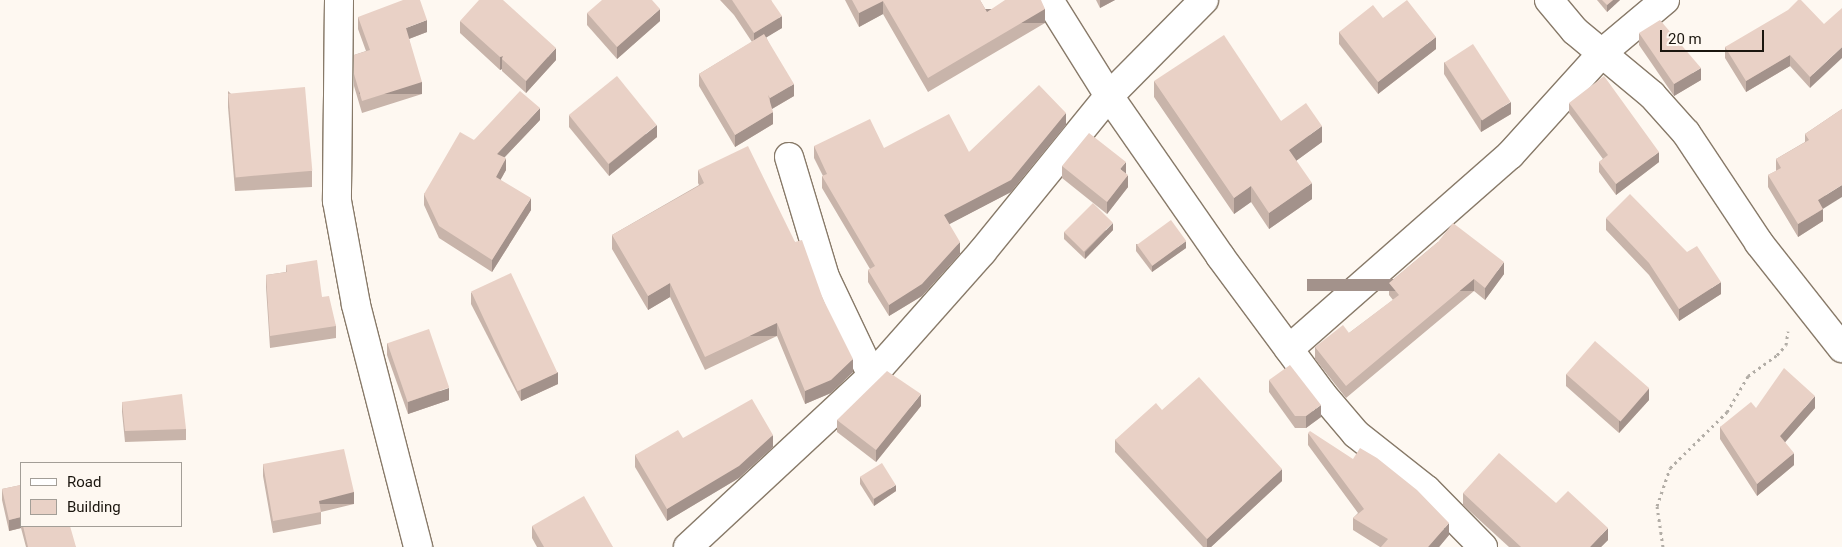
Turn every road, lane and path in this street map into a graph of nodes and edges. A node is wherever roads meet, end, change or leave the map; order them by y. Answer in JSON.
{"nodes":[{"id":1,"x":339,"y":0,"type":"edge"},
{"id":2,"x":1049,"y":0,"type":"edge"},
{"id":3,"x":1204,"y":0,"type":"edge"},
{"id":4,"x":1549,"y":0,"type":"edge"},
{"id":5,"x":1665,"y":0,"type":"edge"},
{"id":6,"x":1603,"y":52,"type":"junction"},
{"id":7,"x":1109,"y":96,"type":"junction"},
{"id":8,"x":789,"y":157,"type":"dead end"},
{"id":9,"x":1790,"y":281,"type":"junction"},
{"id":10,"x":1842,"y":348,"type":"edge"},
{"id":11,"x":1289,"y":349,"type":"junction"},
{"id":12,"x":872,"y":376,"type":"junction"},
{"id":13,"x":418,"y":547,"type":"edge"},
{"id":14,"x":688,"y":547,"type":"edge"},
{"id":15,"x":1483,"y":547,"type":"edge"},
{"id":16,"x":1663,"y":547,"type":"edge"}],
"edges":[{"from":1,"to":13,"type":"street"},
{"from":2,"to":7,"type":"street"},
{"from":3,"to":7,"type":"street"},
{"from":4,"to":6,"type":"street"},
{"from":5,"to":6,"type":"street"},
{"from":6,"to":9,"type":"street"},
{"from":6,"to":11,"type":"street"},
{"from":7,"to":11,"type":"street"},
{"from":7,"to":12,"type":"street"},
{"from":8,"to":12,"type":"street"},
{"from":9,"to":10,"type":"street"},
{"from":9,"to":16,"type":"path"},
{"from":11,"to":15,"type":"street"},
{"from":12,"to":14,"type":"street"}]}
